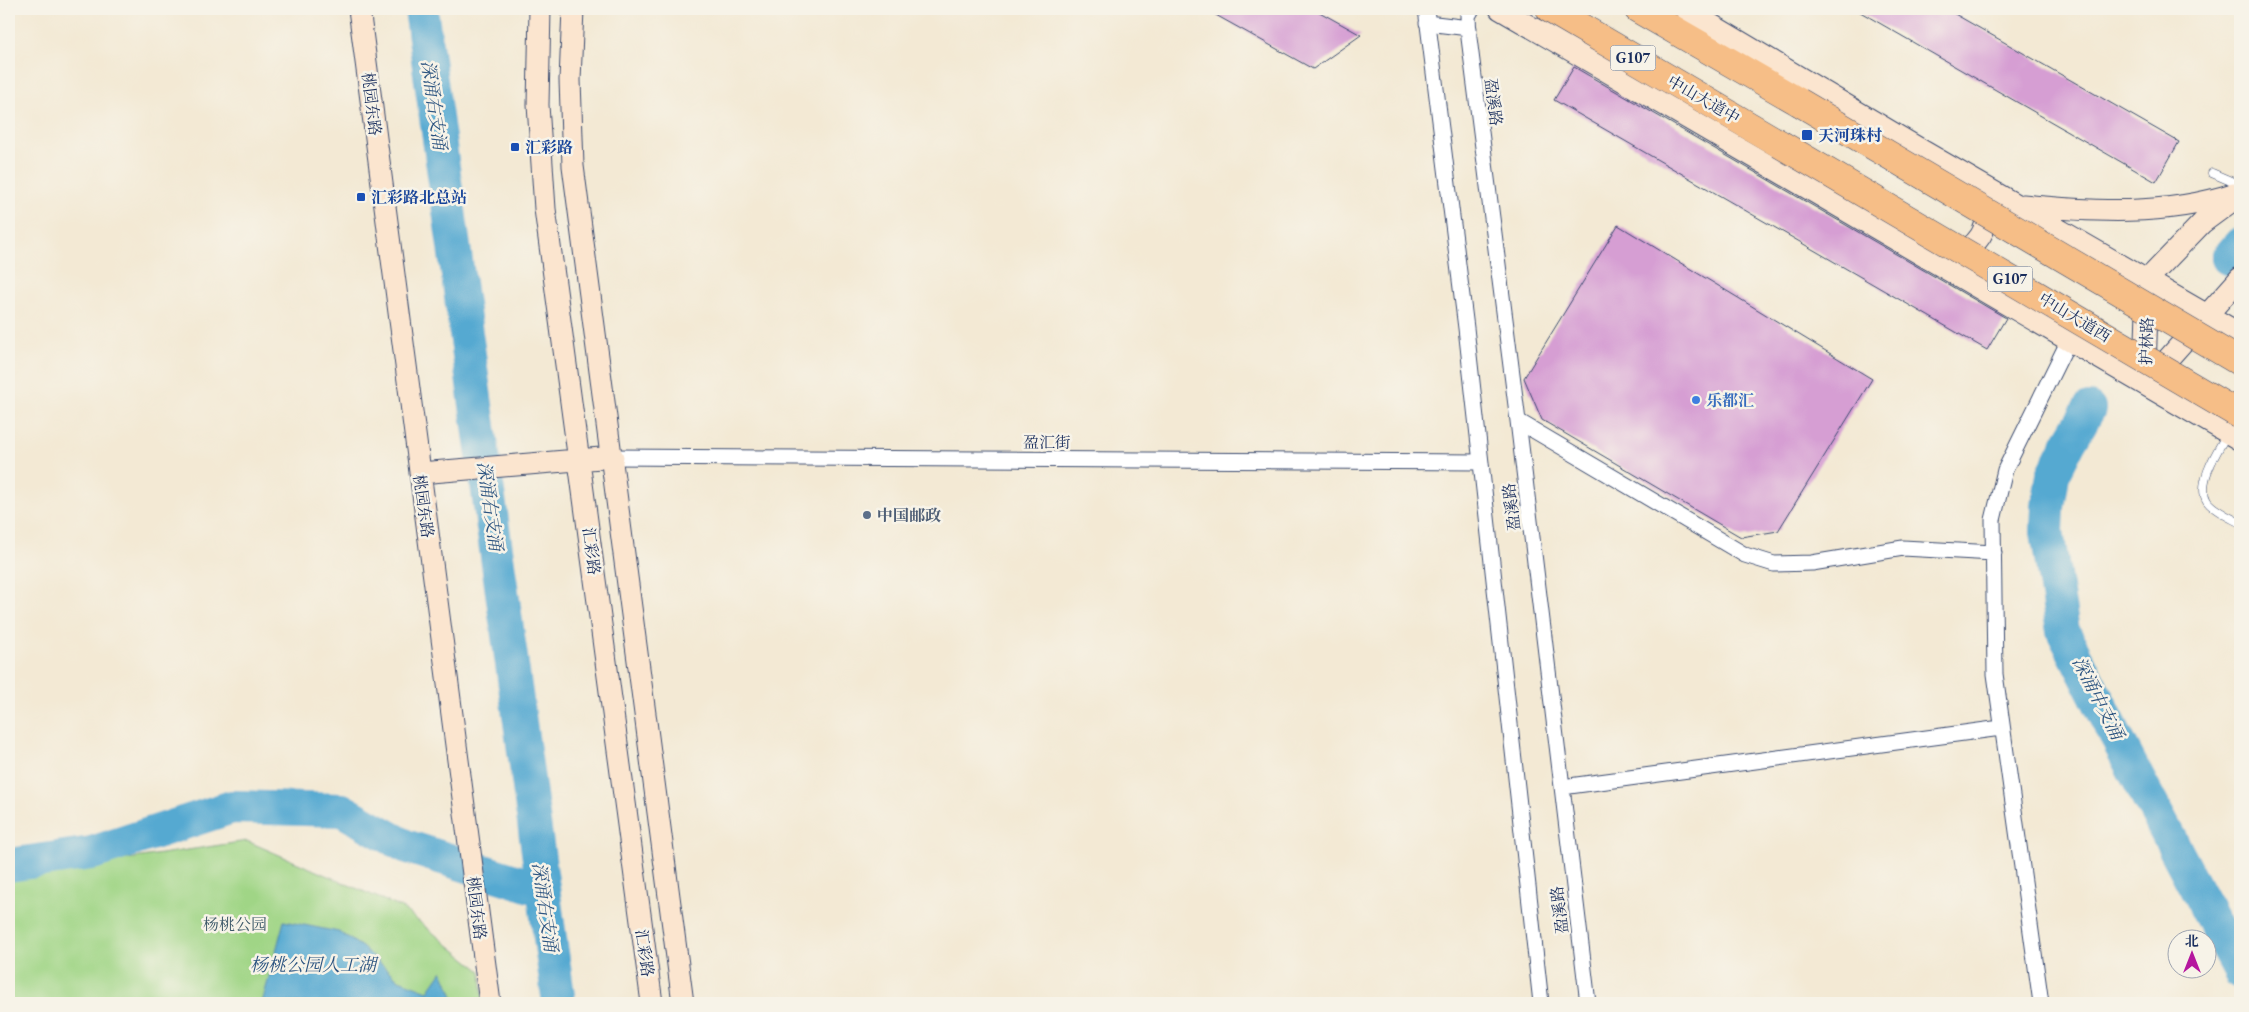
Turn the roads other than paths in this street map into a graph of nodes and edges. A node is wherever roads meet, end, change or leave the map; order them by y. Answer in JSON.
{"nodes":[{"id":1,"x":359,"y":9,"type":"edge"},
{"id":2,"x":540,"y":9,"type":"edge"},
{"id":3,"x":573,"y":9,"type":"edge"},
{"id":4,"x":1472,"y":9,"type":"edge"},
{"id":5,"x":1500,"y":9,"type":"edge"},
{"id":6,"x":1550,"y":9,"type":"edge"},
{"id":7,"x":1638,"y":9,"type":"edge"},
{"id":8,"x":1685,"y":9,"type":"edge"},
{"id":9,"x":1426,"y":16,"type":"edge"},
{"id":10,"x":1469,"y":28,"type":"junction"},
{"id":11,"x":1780,"y":144,"type":"joint"},
{"id":12,"x":2212,"y":173,"type":"dead end"},
{"id":13,"x":1973,"y":179,"type":"junction"},
{"id":14,"x":2240,"y":185,"type":"edge"},
{"id":15,"x":2240,"y":194,"type":"edge"},
{"id":16,"x":2016,"y":204,"type":"junction"},
{"id":17,"x":1920,"y":254,"type":"junction"},
{"id":18,"x":2240,"y":278,"type":"edge"},
{"id":19,"x":2148,"y":279,"type":"junction"},
{"id":20,"x":2208,"y":314,"type":"junction"},
{"id":21,"x":2240,"y":334,"type":"edge"},
{"id":22,"x":2069,"y":340,"type":"junction"},
{"id":23,"x":2240,"y":362,"type":"edge"},
{"id":24,"x":602,"y":384,"type":"junction"},
{"id":25,"x":2145,"y":384,"type":"junction"},
{"id":26,"x":569,"y":388,"type":"junction"},
{"id":27,"x":1518,"y":421,"type":"junction"},
{"id":28,"x":2236,"y":429,"type":"edge"},
{"id":29,"x":613,"y":457,"type":"junction"},
{"id":30,"x":580,"y":461,"type":"junction"},
{"id":31,"x":1480,"y":462,"type":"junction"},
{"id":32,"x":420,"y":473,"type":"junction"},
{"id":33,"x":2240,"y":523,"type":"edge"},
{"id":34,"x":1994,"y":553,"type":"junction"},
{"id":35,"x":2001,"y":728,"type":"junction"},
{"id":36,"x":1562,"y":787,"type":"junction"},
{"id":37,"x":673,"y":925,"type":"junction"},
{"id":38,"x":641,"y":930,"type":"junction"},
{"id":39,"x":682,"y":993,"type":"edge"},
{"id":40,"x":651,"y":995,"type":"edge"},
{"id":41,"x":490,"y":1003,"type":"edge"},
{"id":42,"x":1542,"y":1003,"type":"edge"},
{"id":43,"x":1588,"y":1003,"type":"edge"},
{"id":44,"x":2041,"y":1003,"type":"edge"}],
"edges":[{"from":1,"to":32,"type":"street","name":"桃园东路"},
{"from":2,"to":26,"type":"street","name":"汇彩路"},
{"from":3,"to":24,"type":"street","name":"汇彩路"},
{"from":4,"to":10,"type":"street","name":"盈溪路"},
{"from":5,"to":17,"type":"street"},
{"from":6,"to":11,"type":"highway","name":"中山大道中","number":"G107"},
{"from":7,"to":23,"type":"highway","number":"G107","bridge":true},
{"from":8,"to":13,"type":"street"},
{"from":9,"to":10,"type":"street"},
{"from":9,"to":31,"type":"street","name":"盈溪路"},
{"from":10,"to":27,"type":"street","name":"盈溪路"},
{"from":11,"to":28,"type":"highway","name":"中山大道西","number":"G107","bridge":true},
{"from":12,"to":14,"type":"lane"},
{"from":13,"to":16,"type":"street"},
{"from":13,"to":17,"type":"street"},
{"from":15,"to":16,"type":"street"},
{"from":15,"to":19,"type":"street"},
{"from":16,"to":19,"type":"street"},
{"from":17,"to":22,"type":"street"},
{"from":18,"to":20,"type":"street","name":"护林路"},
{"from":19,"to":20,"type":"street"},
{"from":19,"to":25,"type":"street","name":"护林路"},
{"from":20,"to":21,"type":"street"},
{"from":20,"to":25,"type":"street","name":"护林路"},
{"from":22,"to":25,"type":"street"},
{"from":22,"to":34,"type":"street"},
{"from":24,"to":26,"type":"street"},
{"from":24,"to":29,"type":"street","name":"汇彩路"},
{"from":25,"to":28,"type":"street"},
{"from":26,"to":30,"type":"street","name":"汇彩路"},
{"from":27,"to":34,"type":"street"},
{"from":27,"to":36,"type":"street","name":"盈溪路"},
{"from":28,"to":33,"type":"lane"},
{"from":29,"to":30,"type":"street"},
{"from":29,"to":31,"type":"street","name":"盈汇街"},
{"from":29,"to":37,"type":"street","name":"汇彩路"},
{"from":30,"to":32,"type":"street"},
{"from":30,"to":38,"type":"street","name":"汇彩路"},
{"from":31,"to":42,"type":"street","name":"盈溪路"},
{"from":32,"to":41,"type":"street","name":"桃园东路"},
{"from":34,"to":35,"type":"street"},
{"from":35,"to":36,"type":"street"},
{"from":35,"to":44,"type":"street"},
{"from":36,"to":43,"type":"street","name":"盈溪路"},
{"from":37,"to":38,"type":"street"},
{"from":37,"to":39,"type":"street","name":"汇彩路"},
{"from":38,"to":40,"type":"street","name":"汇彩路"},
{"from":39,"to":40,"type":"street"}]}
